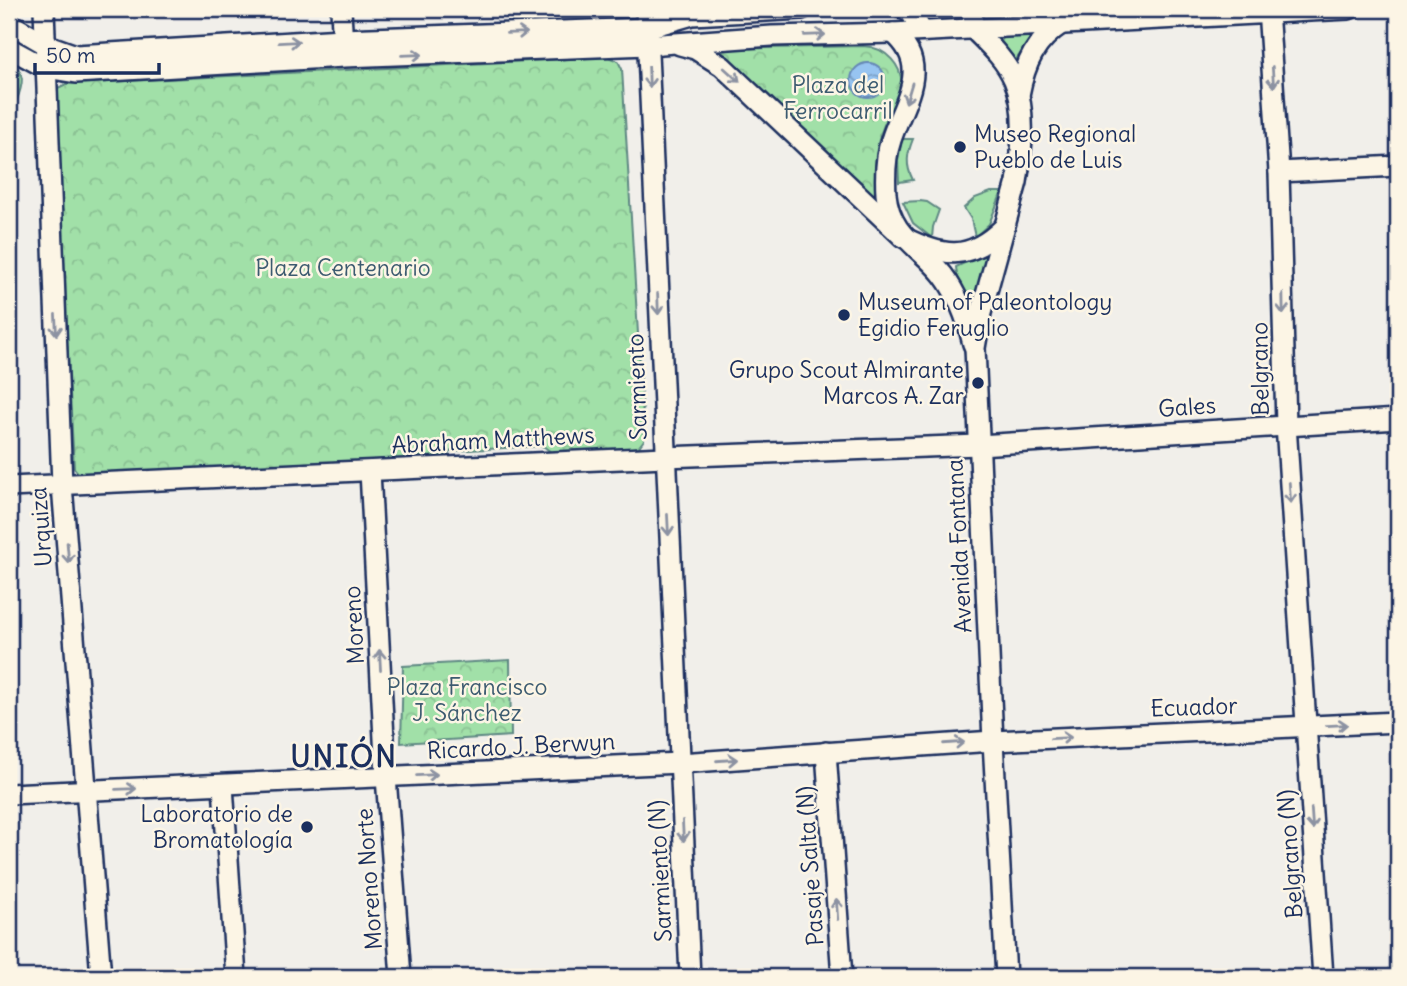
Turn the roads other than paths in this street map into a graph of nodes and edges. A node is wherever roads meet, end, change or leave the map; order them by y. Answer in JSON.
{"nodes":[{"id":1,"x":44,"y":9,"type":"edge"},
{"id":2,"x":341,"y":9,"type":"edge"},
{"id":3,"x":800,"y":9,"type":"edge"},
{"id":4,"x":904,"y":9,"type":"edge"},
{"id":5,"x":984,"y":9,"type":"edge"},
{"id":6,"x":1349,"y":9,"type":"edge"},
{"id":7,"x":1237,"y":11,"type":"edge"},
{"id":8,"x":1268,"y":11,"type":"edge"},
{"id":9,"x":1092,"y":15,"type":"edge"},
{"id":10,"x":973,"y":19,"type":"edge"},
{"id":11,"x":9,"y":23,"type":"edge"},
{"id":12,"x":1063,"y":23,"type":"junction"},
{"id":13,"x":647,"y":27,"type":"edge"},
{"id":14,"x":922,"y":31,"type":"junction"},
{"id":15,"x":892,"y":33,"type":"junction"},
{"id":16,"x":772,"y":36,"type":"junction"},
{"id":17,"x":673,"y":42,"type":"junction"},
{"id":18,"x":45,"y":44,"type":"junction"},
{"id":19,"x":9,"y":48,"type":"edge"},
{"id":20,"x":343,"y":48,"type":"junction"},
{"id":21,"x":46,"y":68,"type":"junction"},
{"id":22,"x":1019,"y":96,"type":"junction"},
{"id":23,"x":1398,"y":166,"type":"edge"},
{"id":24,"x":1279,"y":173,"type":"junction"},
{"id":25,"x":1004,"y":227,"type":"junction"},
{"id":26,"x":903,"y":237,"type":"junction"},
{"id":27,"x":975,"y":348,"type":"junction"},
{"id":28,"x":1398,"y":419,"type":"edge"},
{"id":29,"x":1286,"y":425,"type":"junction"},
{"id":30,"x":979,"y":445,"type":"junction"},
{"id":31,"x":665,"y":457,"type":"junction"},
{"id":32,"x":370,"y":471,"type":"junction"},
{"id":33,"x":62,"y":485,"type":"junction"},
{"id":34,"x":9,"y":487,"type":"edge"},
{"id":35,"x":1398,"y":722,"type":"edge"},
{"id":36,"x":1305,"y":727,"type":"junction"},
{"id":37,"x":993,"y":741,"type":"junction"},
{"id":38,"x":826,"y":752,"type":"junction"},
{"id":39,"x":680,"y":763,"type":"junction"},
{"id":40,"x":386,"y":777,"type":"junction"},
{"id":41,"x":223,"y":786,"type":"junction"},
{"id":42,"x":87,"y":790,"type":"junction"},
{"id":43,"x":9,"y":794,"type":"edge"},
{"id":44,"x":101,"y":977,"type":"edge"},
{"id":45,"x":236,"y":977,"type":"edge"},
{"id":46,"x":401,"y":977,"type":"edge"},
{"id":47,"x":690,"y":977,"type":"edge"},
{"id":48,"x":842,"y":977,"type":"edge"},
{"id":49,"x":1006,"y":977,"type":"edge"},
{"id":50,"x":1323,"y":977,"type":"edge"}],
"edges":[{"from":1,"to":18,"type":"street","name":"Urquiza"},
{"from":2,"to":20,"type":"street"},
{"from":3,"to":13,"type":"street"},
{"from":3,"to":16,"type":"street"},
{"from":4,"to":14,"type":"street"},
{"from":5,"to":10,"type":"street"},
{"from":6,"to":8,"type":"street"},
{"from":7,"to":8,"type":"street"},
{"from":7,"to":9,"type":"street"},
{"from":8,"to":24,"type":"street","name":"Belgrano","one_way":true},
{"from":9,"to":12,"type":"street"},
{"from":10,"to":12,"type":"street"},
{"from":10,"to":14,"type":"street"},
{"from":10,"to":22,"type":"street","name":"Avenida Fontana"},
{"from":11,"to":18,"type":"street"},
{"from":12,"to":22,"type":"street"},
{"from":13,"to":17,"type":"street"},
{"from":20,"to":13,"type":"street","one_way":true},
{"from":13,"to":31,"type":"street","name":"Sarmiento","one_way":true},
{"from":14,"to":15,"type":"street"},
{"from":16,"to":15,"type":"street","one_way":true},
{"from":15,"to":26,"type":"street","name":"Avenida Fontana","one_way":true},
{"from":16,"to":17,"type":"street"},
{"from":17,"to":26,"type":"street","one_way":true},
{"from":18,"to":20,"type":"street","one_way":true},
{"from":18,"to":21,"type":"street","name":"Urquiza"},
{"from":19,"to":21,"type":"street"},
{"from":20,"to":21,"type":"street"},
{"from":21,"to":33,"type":"street","name":"Urquiza","one_way":true},
{"from":22,"to":25,"type":"street","name":"Avenida Fontana"},
{"from":23,"to":24,"type":"street"},
{"from":24,"to":29,"type":"street","name":"Belgrano","one_way":true},
{"from":25,"to":26,"type":"street"},
{"from":25,"to":27,"type":"street","name":"Avenida Fontana"},
{"from":26,"to":27,"type":"street","name":"Avenida Fontana"},
{"from":27,"to":30,"type":"street","name":"Avenida Fontana"},
{"from":28,"to":29,"type":"street","name":"Gales"},
{"from":29,"to":30,"type":"street","name":"Gales"},
{"from":29,"to":36,"type":"street","name":"Belgrano","one_way":true},
{"from":30,"to":31,"type":"street","name":"Abraham Matthews"},
{"from":30,"to":37,"type":"street","name":"Avenida Fontana"},
{"from":31,"to":32,"type":"street","name":"Abraham Matthews"},
{"from":31,"to":39,"type":"street","name":"Sarmiento","one_way":true},
{"from":32,"to":33,"type":"street","name":"Abraham Matthews"},
{"from":40,"to":32,"type":"street","name":"Moreno","one_way":true},
{"from":33,"to":34,"type":"street","name":"Abraham Matthews"},
{"from":33,"to":42,"type":"street","name":"Urquiza","one_way":true},
{"from":36,"to":35,"type":"street","name":"Ecuador","one_way":true},
{"from":37,"to":36,"type":"street","name":"Ecuador","one_way":true},
{"from":36,"to":50,"type":"street","name":"Belgrano (N)","one_way":true},
{"from":38,"to":37,"type":"street","name":"Ricardo J. Berwyn","one_way":true},
{"from":37,"to":49,"type":"street","name":"Avenida Fontana"},
{"from":39,"to":38,"type":"street","name":"Ricardo J. Berwyn","one_way":true},
{"from":48,"to":38,"type":"street","name":"Pasaje Salta (N)","one_way":true},
{"from":40,"to":39,"type":"street","name":"Ricardo J. Berwyn","one_way":true},
{"from":39,"to":47,"type":"street","name":"Sarmiento (N)","one_way":true},
{"from":40,"to":41,"type":"street","name":"Ricardo J. Berwyn"},
{"from":40,"to":46,"type":"street","name":"Moreno Norte"},
{"from":42,"to":41,"type":"street","name":"Ricardo J. Berwyn","one_way":true},
{"from":41,"to":45,"type":"street"},
{"from":42,"to":43,"type":"street","name":"Ricardo J. Berwyn"},
{"from":42,"to":44,"type":"street","name":"Urquiza"}]}
